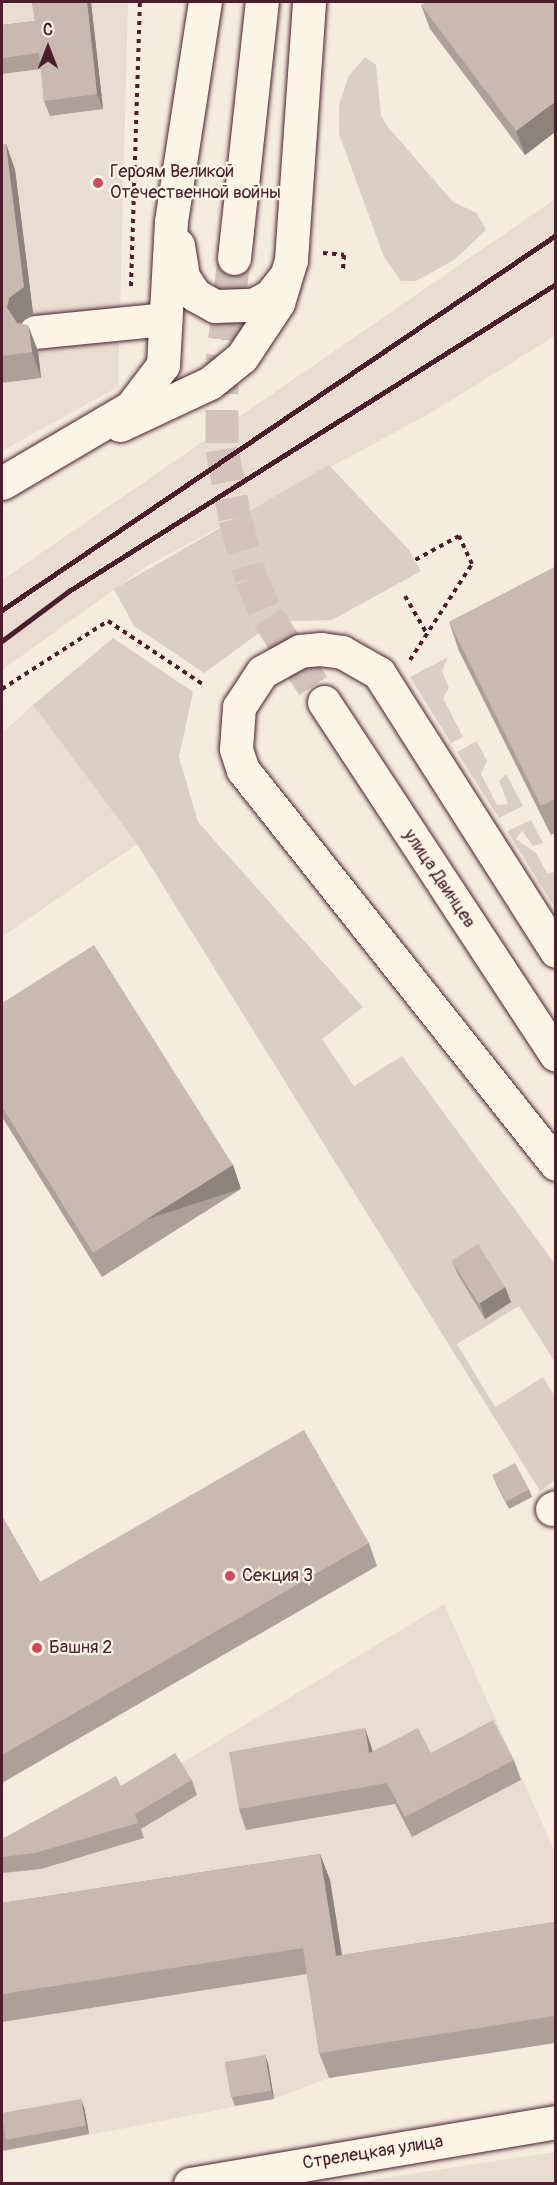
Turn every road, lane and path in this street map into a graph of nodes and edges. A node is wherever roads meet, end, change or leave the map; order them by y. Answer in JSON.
{"nodes":[{"id":1,"x":140,"y":2,"type":"edge"},
{"id":2,"x":206,"y":2,"type":"edge"},
{"id":3,"x":262,"y":2,"type":"edge"},
{"id":4,"x":309,"y":2,"type":"edge"},
{"id":5,"x":177,"y":194,"type":"junction"},
{"id":6,"x":314,"y":253,"type":"dead end"},
{"id":7,"x":234,"y":258,"type":"tunnel mouth"},
{"id":8,"x":343,"y":269,"type":"dead end"},
{"id":9,"x":287,"y":274,"type":"junction"},
{"id":10,"x":165,"y":319,"type":"junction"},
{"id":11,"x":130,"y":324,"type":"junction"},
{"id":12,"x":35,"y":332,"type":"dead end"},
{"id":13,"x":87,"y":435,"type":"junction"},
{"id":14,"x":2,"y":483,"type":"edge"},
{"id":15,"x":415,"y":560,"type":"dead end"},
{"id":16,"x":405,"y":596,"type":"dead end"},
{"id":17,"x":427,"y":634,"type":"junction"},
{"id":18,"x":404,"y":670,"type":"dead end"},
{"id":19,"x":204,"y":685,"type":"dead end"},
{"id":20,"x":2,"y":689,"type":"edge"},
{"id":21,"x":324,"y":702,"type":"tunnel mouth"},
{"id":22,"x":555,"y":951,"type":"edge"},
{"id":23,"x":555,"y":1054,"type":"edge"},
{"id":24,"x":555,"y":1164,"type":"edge"},
{"id":25,"x":555,"y":2122,"type":"edge"},
{"id":26,"x":190,"y":2184,"type":"edge"}],
"edges":[{"from":1,"to":11,"type":"path"},
{"from":2,"to":5,"type":"street"},
{"from":3,"to":7,"type":"street"},
{"from":4,"to":9,"type":"street"},
{"from":5,"to":9,"type":"street"},
{"from":5,"to":10,"type":"street"},
{"from":6,"to":8,"type":"path"},
{"from":9,"to":13,"type":"street"},
{"from":10,"to":11,"type":"street"},
{"from":10,"to":13,"type":"street"},
{"from":11,"to":12,"type":"street"},
{"from":13,"to":14,"type":"street"},
{"from":15,"to":17,"type":"path"},
{"from":16,"to":17,"type":"path"},
{"from":17,"to":18,"type":"path"},
{"from":19,"to":20,"type":"path"},
{"from":21,"to":23,"type":"street","name":"улица Двинцев"},
{"from":22,"to":24,"type":"street"},
{"from":25,"to":26,"type":"street","name":"Стрелецкая улица"}]}
